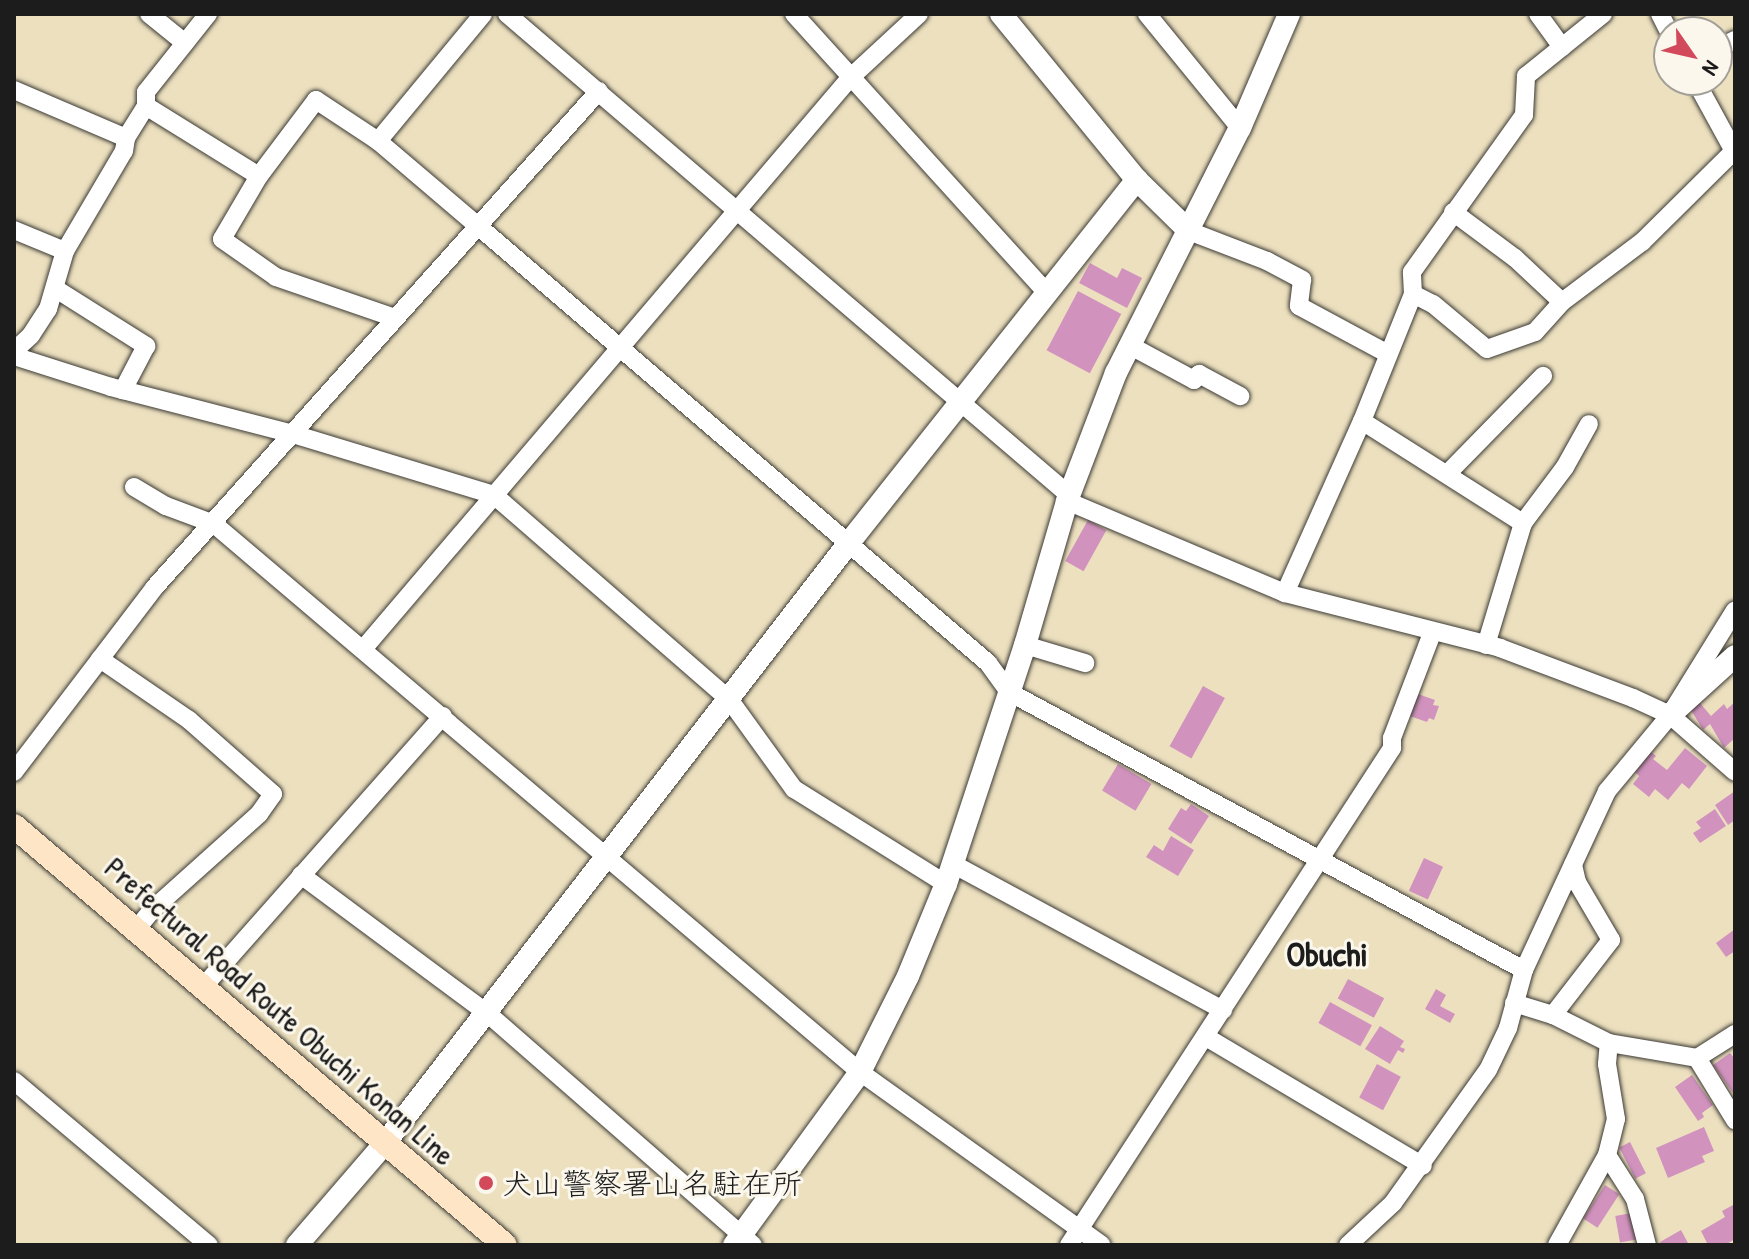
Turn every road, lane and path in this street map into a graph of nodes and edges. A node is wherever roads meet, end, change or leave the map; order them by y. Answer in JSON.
{"nodes":[{"id":1,"x":149,"y":14,"type":"edge"},
{"id":2,"x":208,"y":14,"type":"edge"},
{"id":3,"x":483,"y":14,"type":"edge"},
{"id":4,"x":507,"y":14,"type":"edge"},
{"id":5,"x":794,"y":14,"type":"edge"},
{"id":6,"x":919,"y":14,"type":"edge"},
{"id":7,"x":1001,"y":14,"type":"edge"},
{"id":8,"x":1147,"y":14,"type":"edge"},
{"id":9,"x":1538,"y":14,"type":"edge"},
{"id":10,"x":1603,"y":14,"type":"edge"},
{"id":11,"x":1292,"y":18,"type":"edge"},
{"id":12,"x":185,"y":43,"type":"junction"},
{"id":13,"x":1562,"y":47,"type":"junction"},
{"id":14,"x":850,"y":78,"type":"junction"},
{"id":15,"x":14,"y":90,"type":"edge"},
{"id":16,"x":599,"y":91,"type":"junction"},
{"id":17,"x":1704,"y":96,"type":"edge"},
{"id":18,"x":146,"y":106,"type":"junction"},
{"id":19,"x":1240,"y":128,"type":"junction"},
{"id":20,"x":126,"y":138,"type":"junction"},
{"id":21,"x":378,"y":141,"type":"junction"},
{"id":22,"x":1734,"y":152,"type":"edge"},
{"id":23,"x":259,"y":176,"type":"junction"},
{"id":24,"x":1137,"y":180,"type":"junction"},
{"id":25,"x":739,"y":211,"type":"junction"},
{"id":26,"x":1453,"y":212,"type":"junction"},
{"id":27,"x":478,"y":226,"type":"junction"},
{"id":28,"x":14,"y":230,"type":"edge"},
{"id":29,"x":1189,"y":231,"type":"junction"},
{"id":30,"x":65,"y":251,"type":"junction"},
{"id":31,"x":56,"y":289,"type":"junction"},
{"id":32,"x":1048,"y":294,"type":"junction"},
{"id":33,"x":1413,"y":294,"type":"junction"},
{"id":34,"x":1562,"y":302,"type":"junction"},
{"id":35,"x":395,"y":318,"type":"junction"},
{"id":36,"x":1129,"y":345,"type":"junction"},
{"id":37,"x":619,"y":347,"type":"junction"},
{"id":38,"x":14,"y":353,"type":"edge"},
{"id":39,"x":1388,"y":354,"type":"junction"},
{"id":40,"x":1543,"y":376,"type":"dead end"},
{"id":41,"x":123,"y":390,"type":"junction"},
{"id":42,"x":1240,"y":396,"type":"dead end"},
{"id":43,"x":961,"y":403,"type":"junction"},
{"id":44,"x":1362,"y":421,"type":"junction"},
{"id":45,"x":1589,"y":424,"type":"dead end"},
{"id":46,"x":293,"y":434,"type":"junction"},
{"id":47,"x":1448,"y":473,"type":"junction"},
{"id":48,"x":134,"y":487,"type":"dead end"},
{"id":49,"x":494,"y":495,"type":"junction"},
{"id":50,"x":1068,"y":498,"type":"junction"},
{"id":51,"x":1523,"y":523,"type":"junction"},
{"id":52,"x":214,"y":524,"type":"junction"},
{"id":53,"x":848,"y":544,"type":"junction"},
{"id":54,"x":1285,"y":593,"type":"junction"},
{"id":55,"x":1735,"y":610,"type":"edge"},
{"id":56,"x":1432,"y":633,"type":"junction"},
{"id":57,"x":1025,"y":645,"type":"junction"},
{"id":58,"x":1486,"y":645,"type":"junction"},
{"id":59,"x":364,"y":648,"type":"junction"},
{"id":60,"x":1735,"y":656,"type":"edge"},
{"id":61,"x":100,"y":659,"type":"junction"},
{"id":62,"x":1085,"y":663,"type":"dead end"},
{"id":63,"x":1009,"y":692,"type":"junction"},
{"id":64,"x":729,"y":699,"type":"junction"},
{"id":65,"x":1670,"y":715,"type":"junction"},
{"id":66,"x":443,"y":716,"type":"junction"},
{"id":67,"x":15,"y":768,"type":"edge"},
{"id":68,"x":1735,"y":772,"type":"edge"},
{"id":69,"x":16,"y":834,"type":"edge"},
{"id":70,"x":607,"y":858,"type":"junction"},
{"id":71,"x":1319,"y":859,"type":"junction"},
{"id":72,"x":1573,"y":864,"type":"junction"},
{"id":73,"x":949,"y":874,"type":"junction"},
{"id":74,"x":301,"y":875,"type":"junction"},
{"id":75,"x":136,"y":930,"type":"junction"},
{"id":76,"x":1524,"y":970,"type":"junction"},
{"id":77,"x":203,"y":987,"type":"junction"},
{"id":78,"x":1514,"y":1003,"type":"junction"},
{"id":79,"x":1223,"y":1010,"type":"junction"},
{"id":80,"x":487,"y":1013,"type":"junction"},
{"id":81,"x":1553,"y":1015,"type":"junction"},
{"id":82,"x":1735,"y":1034,"type":"edge"},
{"id":83,"x":1206,"y":1037,"type":"junction"},
{"id":84,"x":1609,"y":1043,"type":"junction"},
{"id":85,"x":1697,"y":1058,"type":"junction"},
{"id":86,"x":860,"y":1072,"type":"junction"},
{"id":87,"x":14,"y":1081,"type":"edge"},
{"id":88,"x":1735,"y":1120,"type":"edge"},
{"id":89,"x":385,"y":1143,"type":"junction"},
{"id":90,"x":1607,"y":1155,"type":"junction"},
{"id":91,"x":1423,"y":1166,"type":"junction"},
{"id":92,"x":1074,"y":1238,"type":"edge"},
{"id":93,"x":743,"y":1242,"type":"edge"},
{"id":94,"x":209,"y":1245,"type":"edge"},
{"id":95,"x":297,"y":1245,"type":"edge"},
{"id":96,"x":505,"y":1245,"type":"edge"},
{"id":97,"x":1102,"y":1245,"type":"edge"},
{"id":98,"x":1348,"y":1245,"type":"edge"},
{"id":99,"x":1557,"y":1245,"type":"edge"},
{"id":100,"x":1647,"y":1245,"type":"edge"}],
"edges":[{"from":1,"to":12,"type":"street"},
{"from":2,"to":12,"type":"street"},
{"from":3,"to":21,"type":"street"},
{"from":4,"to":16,"type":"street"},
{"from":5,"to":14,"type":"street"},
{"from":6,"to":14,"type":"street"},
{"from":7,"to":24,"type":"street"},
{"from":8,"to":19,"type":"street"},
{"from":9,"to":13,"type":"street"},
{"from":10,"to":13,"type":"street"},
{"from":11,"to":19,"type":"street"},
{"from":12,"to":18,"type":"street"},
{"from":13,"to":26,"type":"street"},
{"from":14,"to":25,"type":"street"},
{"from":14,"to":32,"type":"street"},
{"from":15,"to":20,"type":"street"},
{"from":16,"to":25,"type":"street"},
{"from":16,"to":27,"type":"street"},
{"from":17,"to":22,"type":"street"},
{"from":18,"to":20,"type":"street"},
{"from":18,"to":23,"type":"street"},
{"from":19,"to":29,"type":"street"},
{"from":20,"to":30,"type":"street"},
{"from":21,"to":23,"type":"street"},
{"from":21,"to":27,"type":"street"},
{"from":22,"to":34,"type":"street"},
{"from":23,"to":35,"type":"street"},
{"from":24,"to":29,"type":"street"},
{"from":24,"to":32,"type":"street"},
{"from":25,"to":37,"type":"street"},
{"from":25,"to":43,"type":"street"},
{"from":26,"to":33,"type":"street"},
{"from":26,"to":34,"type":"street"},
{"from":27,"to":35,"type":"street"},
{"from":27,"to":37,"type":"street"},
{"from":28,"to":30,"type":"street"},
{"from":29,"to":36,"type":"street"},
{"from":29,"to":39,"type":"street"},
{"from":30,"to":31,"type":"street"},
{"from":31,"to":38,"type":"street"},
{"from":31,"to":41,"type":"street"},
{"from":32,"to":43,"type":"street"},
{"from":33,"to":34,"type":"street"},
{"from":33,"to":39,"type":"street"},
{"from":35,"to":46,"type":"street"},
{"from":36,"to":42,"type":"street"},
{"from":36,"to":50,"type":"street"},
{"from":37,"to":49,"type":"street"},
{"from":37,"to":53,"type":"street"},
{"from":38,"to":41,"type":"street"},
{"from":39,"to":44,"type":"street"},
{"from":40,"to":47,"type":"street"},
{"from":41,"to":46,"type":"street"},
{"from":43,"to":50,"type":"street"},
{"from":43,"to":53,"type":"street"},
{"from":44,"to":47,"type":"street"},
{"from":44,"to":54,"type":"street"},
{"from":45,"to":51,"type":"street"},
{"from":46,"to":49,"type":"street"},
{"from":46,"to":52,"type":"street"},
{"from":47,"to":51,"type":"street"},
{"from":48,"to":52,"type":"street"},
{"from":49,"to":59,"type":"street"},
{"from":49,"to":64,"type":"street"},
{"from":50,"to":54,"type":"street"},
{"from":50,"to":57,"type":"street"},
{"from":51,"to":58,"type":"street"},
{"from":52,"to":59,"type":"street"},
{"from":52,"to":61,"type":"street"},
{"from":53,"to":63,"type":"street"},
{"from":53,"to":64,"type":"street"},
{"from":54,"to":56,"type":"street"},
{"from":55,"to":65,"type":"street"},
{"from":56,"to":58,"type":"street"},
{"from":56,"to":71,"type":"street"},
{"from":57,"to":62,"type":"street"},
{"from":57,"to":63,"type":"street"},
{"from":58,"to":65,"type":"street"},
{"from":59,"to":66,"type":"street"},
{"from":60,"to":65,"type":"street"},
{"from":61,"to":67,"type":"street"},
{"from":61,"to":75,"type":"street"},
{"from":63,"to":71,"type":"street"},
{"from":63,"to":73,"type":"street"},
{"from":64,"to":70,"type":"street"},
{"from":64,"to":73,"type":"street"},
{"from":65,"to":68,"type":"street"},
{"from":65,"to":72,"type":"street"},
{"from":66,"to":70,"type":"street"},
{"from":66,"to":74,"type":"street"},
{"from":69,"to":75,"type":"main road","name":"Prefectural Road Route Obuchi Konan Line"},
{"from":70,"to":80,"type":"street"},
{"from":70,"to":86,"type":"street"},
{"from":71,"to":76,"type":"street"},
{"from":71,"to":79,"type":"street"},
{"from":72,"to":76,"type":"street"},
{"from":72,"to":81,"type":"street"},
{"from":73,"to":79,"type":"street"},
{"from":73,"to":86,"type":"street"},
{"from":74,"to":77,"type":"street"},
{"from":74,"to":80,"type":"street"},
{"from":75,"to":77,"type":"main road","name":"Prefectural Road Route Obuchi Konan Line"},
{"from":76,"to":78,"type":"street"},
{"from":77,"to":89,"type":"main road","name":"Prefectural Road Route Obuchi Konan Line"},
{"from":78,"to":81,"type":"street"},
{"from":78,"to":91,"type":"street"},
{"from":79,"to":83,"type":"street"},
{"from":80,"to":89,"type":"street"},
{"from":80,"to":93,"type":"street"},
{"from":81,"to":84,"type":"street"},
{"from":82,"to":85,"type":"street"},
{"from":83,"to":91,"type":"street"},
{"from":83,"to":92,"type":"street"},
{"from":84,"to":85,"type":"street"},
{"from":84,"to":90,"type":"street"},
{"from":85,"to":88,"type":"street"},
{"from":86,"to":92,"type":"street"},
{"from":86,"to":93,"type":"street"},
{"from":87,"to":94,"type":"street"},
{"from":89,"to":95,"type":"street"},
{"from":89,"to":96,"type":"main road","name":"Prefectural Road Route Obuchi Konan Line"},
{"from":90,"to":99,"type":"street"},
{"from":90,"to":100,"type":"street"},
{"from":91,"to":98,"type":"street"},
{"from":92,"to":97,"type":"street"}]}
